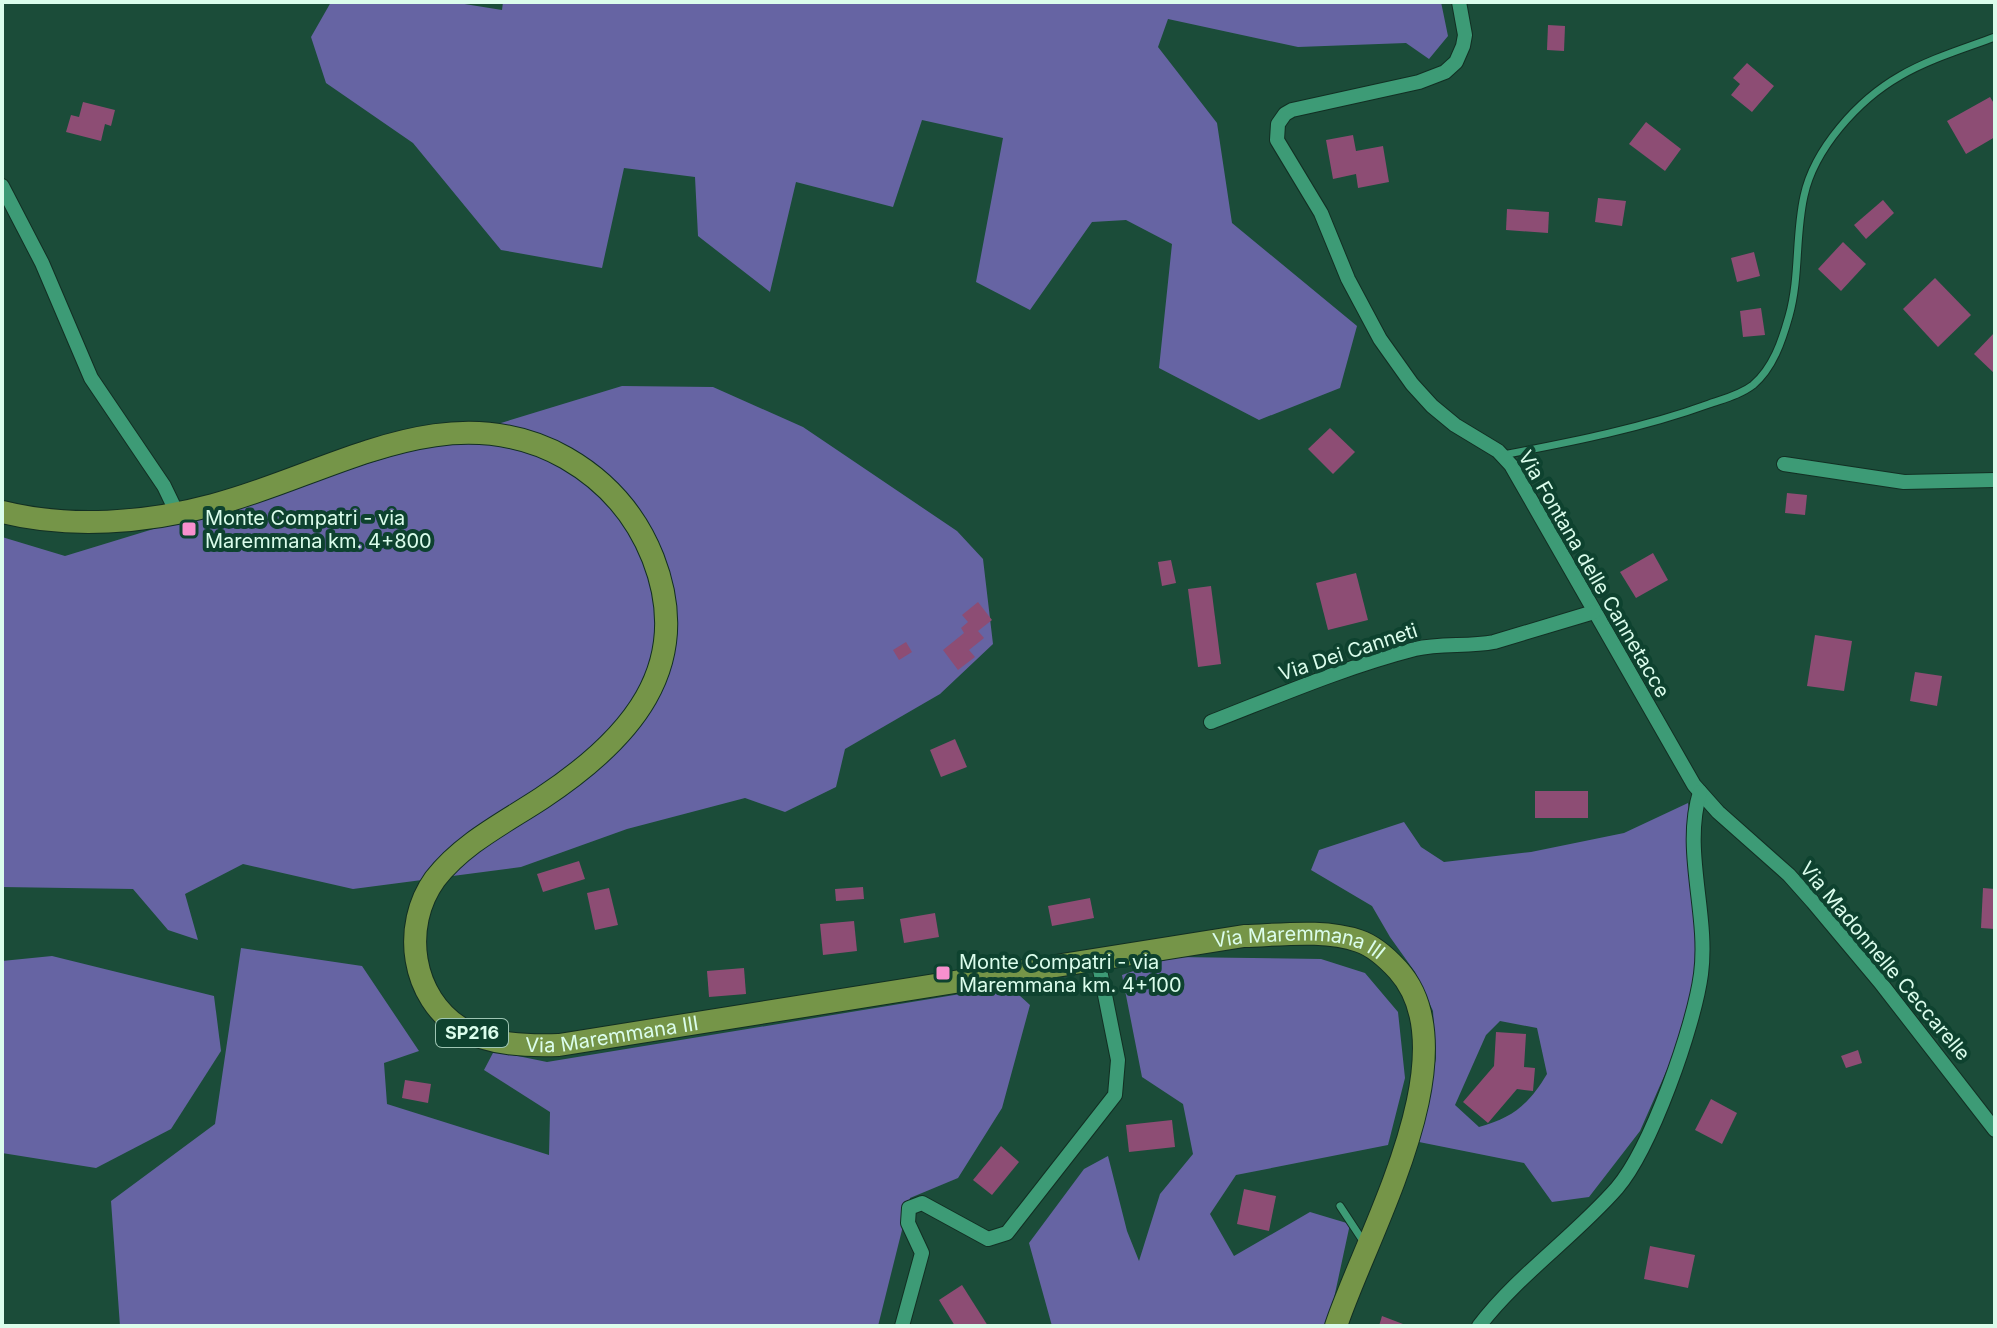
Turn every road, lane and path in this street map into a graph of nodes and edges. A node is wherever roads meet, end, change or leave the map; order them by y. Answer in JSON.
{"nodes":[{"id":1,"x":1459,"y":2,"type":"edge"},
{"id":2,"x":1995,"y":37,"type":"edge"},
{"id":3,"x":2,"y":186,"type":"edge"},
{"id":4,"x":1503,"y":455,"type":"junction"},
{"id":5,"x":1784,"y":464,"type":"dead end"},
{"id":6,"x":1995,"y":480,"type":"edge"},
{"id":7,"x":2,"y":512,"type":"edge"},
{"id":8,"x":177,"y":513,"type":"junction"},
{"id":9,"x":1594,"y":612,"type":"junction"},
{"id":10,"x":1211,"y":722,"type":"dead end"},
{"id":11,"x":1700,"y":792,"type":"junction"},
{"id":12,"x":1098,"y":960,"type":"junction"},
{"id":13,"x":1995,"y":1130,"type":"edge"},
{"id":14,"x":1340,"y":1206,"type":"dead end"},
{"id":15,"x":1366,"y":1246,"type":"junction"},
{"id":16,"x":902,"y":1326,"type":"edge"},
{"id":17,"x":1336,"y":1326,"type":"edge"},
{"id":18,"x":1479,"y":1326,"type":"edge"}],
"edges":[{"from":1,"to":4,"type":"street","name":"Via Fontana delle Cannetacce"},
{"from":2,"to":4,"type":"lane"},
{"from":3,"to":8,"type":"street"},
{"from":4,"to":9,"type":"street","name":"Via Fontana delle Cannetacce"},
{"from":5,"to":6,"type":"street"},
{"from":7,"to":8,"type":"main road","name":"Via Maremmana III","number":"SP216"},
{"from":8,"to":12,"type":"main road","name":"Via Maremmana III","number":"SP216"},
{"from":9,"to":10,"type":"street","name":"Via Dei Canneti"},
{"from":9,"to":11,"type":"street","name":"Via Fontana delle Cannetacce"},
{"from":11,"to":13,"type":"street","name":"Via Madonnelle Ceccarelle"},
{"from":11,"to":18,"type":"street"},
{"from":12,"to":15,"type":"main road","name":"Via Maremmana III","number":"SP216"},
{"from":12,"to":16,"type":"street"},
{"from":14,"to":15,"type":"lane"},
{"from":15,"to":17,"type":"main road","name":"Via Maremmana III","number":"SP216"}]}
